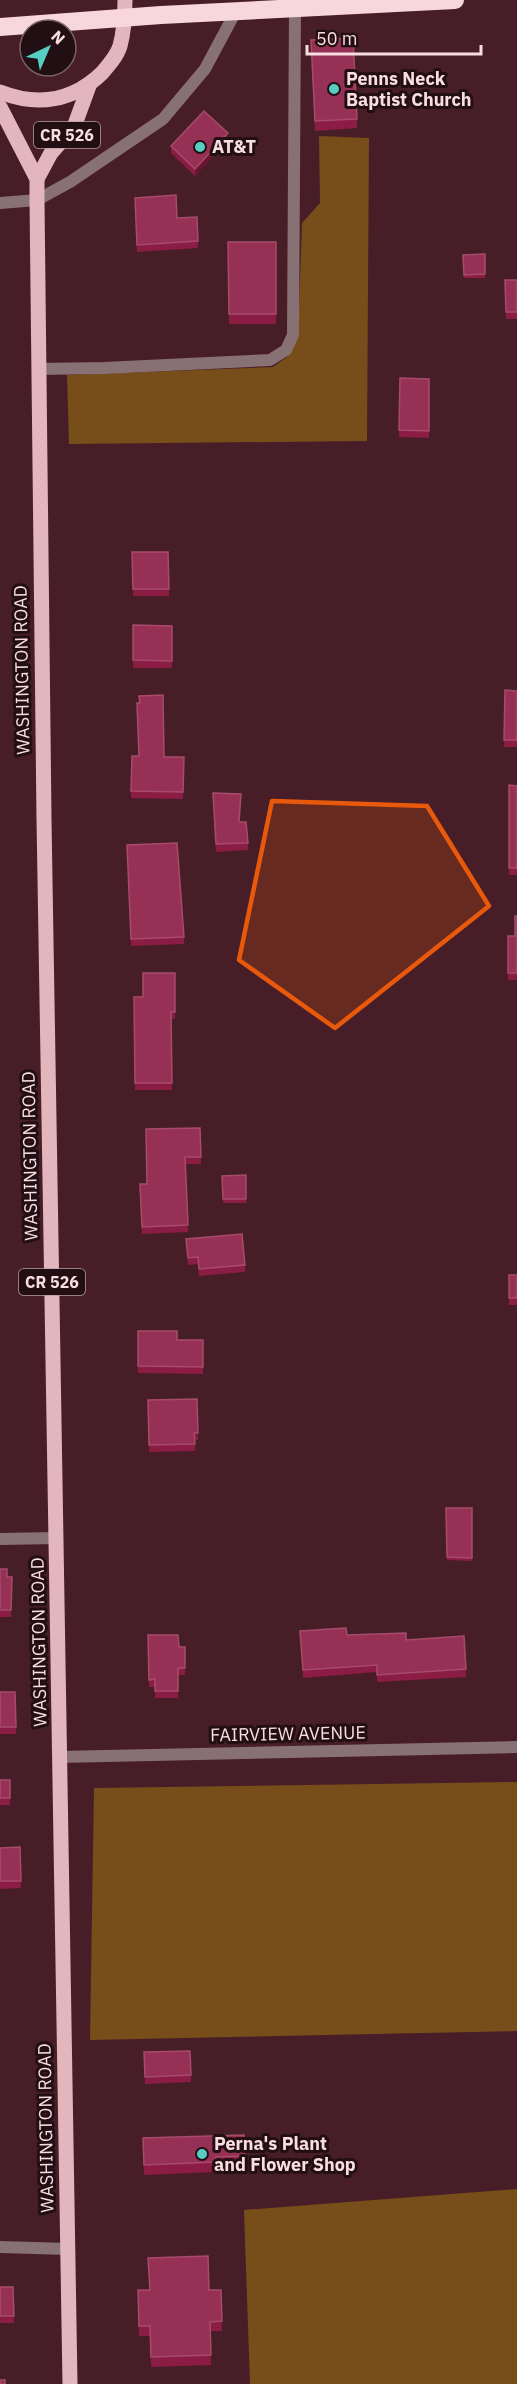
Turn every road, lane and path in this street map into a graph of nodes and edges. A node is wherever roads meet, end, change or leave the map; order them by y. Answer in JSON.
{"nodes":[{"id":1,"x":455,"y":0,"type":"edge"},
{"id":2,"x":125,"y":9,"type":"edge"},
{"id":3,"x":295,"y":9,"type":"junction"},
{"id":4,"x":236,"y":11,"type":"junction"},
{"id":5,"x":0,"y":27,"type":"edge"},
{"id":6,"x":89,"y":86,"type":"junction"},
{"id":7,"x":0,"y":92,"type":"edge"},
{"id":8,"x":0,"y":107,"type":"edge"},
{"id":9,"x":37,"y":179,"type":"junction"},
{"id":10,"x":37,"y":200,"type":"junction"},
{"id":11,"x":0,"y":203,"type":"edge"},
{"id":12,"x":38,"y":369,"type":"junction"},
{"id":13,"x":56,"y":1538,"type":"junction"},
{"id":14,"x":0,"y":1539,"type":"edge"},
{"id":15,"x":517,"y":1747,"type":"edge"},
{"id":16,"x":60,"y":1757,"type":"junction"},
{"id":17,"x":0,"y":2247,"type":"edge"},
{"id":18,"x":68,"y":2248,"type":"junction"},
{"id":19,"x":70,"y":2384,"type":"edge"}],
"edges":[{"from":1,"to":3,"type":"highway"},
{"from":2,"to":4,"type":"highway"},
{"from":2,"to":5,"type":"highway"},
{"from":2,"to":6,"type":"main road","name":"WASHINGTON ROAD","number":"CR 526"},
{"from":3,"to":4,"type":"highway"},
{"from":3,"to":12,"type":"street"},
{"from":4,"to":10,"type":"street"},
{"from":6,"to":7,"type":"main road","name":"WASHINGTON ROAD"},
{"from":6,"to":9,"type":"main road","name":"WASHINGTON ROAD","number":"CR 526"},
{"from":8,"to":9,"type":"main road","name":"WASHINGTON ROAD","number":"CR 526"},
{"from":9,"to":10,"type":"main road","name":"WASHINGTON ROAD","number":"CR 526"},
{"from":10,"to":11,"type":"street"},
{"from":10,"to":12,"type":"main road","name":"WASHINGTON ROAD","number":"CR 526"},
{"from":12,"to":13,"type":"main road","name":"WASHINGTON ROAD","number":"CR 526"},
{"from":13,"to":14,"type":"street"},
{"from":13,"to":16,"type":"main road","name":"WASHINGTON ROAD","number":"CR 526"},
{"from":15,"to":16,"type":"street","name":"FAIRVIEW AVENUE"},
{"from":16,"to":18,"type":"main road","name":"WASHINGTON ROAD","number":"CR 526"},
{"from":17,"to":18,"type":"street"},
{"from":18,"to":19,"type":"main road","name":"WASHINGTON ROAD","number":"CR 526"}]}
